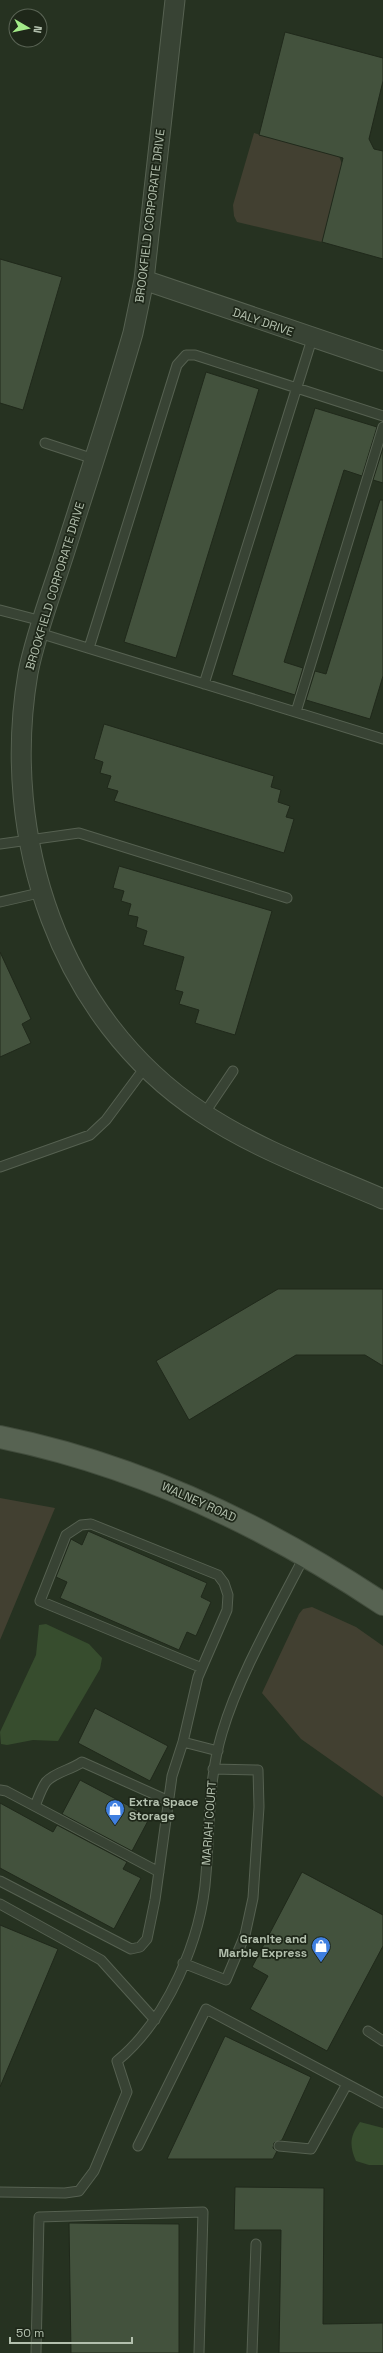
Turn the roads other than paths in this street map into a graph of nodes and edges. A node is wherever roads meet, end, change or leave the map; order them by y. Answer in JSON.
{"nodes":[{"id":1,"x":176,"y":0,"type":"edge"},
{"id":2,"x":144,"y":280,"type":"junction"},
{"id":3,"x":312,"y":339,"type":"junction"},
{"id":4,"x":383,"y":361,"type":"edge"},
{"id":5,"x":296,"y":388,"type":"junction"},
{"id":6,"x":383,"y":416,"type":"edge"},
{"id":7,"x":383,"y":427,"type":"edge"},
{"id":8,"x":45,"y":443,"type":"dead end"},
{"id":9,"x":94,"y":460,"type":"junction"},
{"id":10,"x":0,"y":610,"type":"edge"},
{"id":11,"x":40,"y":627,"type":"junction"},
{"id":12,"x":89,"y":648,"type":"junction"},
{"id":13,"x":204,"y":684,"type":"junction"},
{"id":14,"x":296,"y":712,"type":"junction"},
{"id":15,"x":383,"y":739,"type":"edge"},
{"id":16,"x":26,"y":840,"type":"junction"},
{"id":17,"x":0,"y":844,"type":"edge"},
{"id":18,"x":39,"y":893,"type":"junction"},
{"id":19,"x":287,"y":898,"type":"dead end"},
{"id":20,"x":0,"y":902,"type":"edge"},
{"id":21,"x":146,"y":1066,"type":"junction"},
{"id":22,"x":232,"y":1071,"type":"dead end"},
{"id":23,"x":204,"y":1114,"type":"junction"},
{"id":24,"x":0,"y":1167,"type":"edge"},
{"id":25,"x":383,"y":1199,"type":"edge"},
{"id":26,"x":0,"y":1437,"type":"edge"},
{"id":27,"x":305,"y":1555,"type":"junction"},
{"id":28,"x":383,"y":1604,"type":"edge"},
{"id":29,"x":202,"y":1668,"type":"junction"},
{"id":30,"x":183,"y":1742,"type":"junction"},
{"id":31,"x":218,"y":1751,"type":"junction"},
{"id":32,"x":213,"y":1769,"type":"junction"},
{"id":33,"x":0,"y":1790,"type":"edge"},
{"id":34,"x":168,"y":1801,"type":"junction"},
{"id":35,"x":35,"y":1806,"type":"junction"},
{"id":36,"x":159,"y":1872,"type":"junction"},
{"id":37,"x":0,"y":1882,"type":"edge"},
{"id":38,"x":0,"y":1904,"type":"edge"},
{"id":39,"x":183,"y":1963,"type":"junction"},
{"id":40,"x":155,"y":2020,"type":"junction"},
{"id":41,"x":368,"y":2031,"type":"dead end"},
{"id":42,"x":383,"y":2041,"type":"edge"},
{"id":43,"x":347,"y":2084,"type":"junction"},
{"id":44,"x":383,"y":2103,"type":"edge"},
{"id":45,"x":138,"y":2146,"type":"dead end"},
{"id":46,"x":279,"y":2146,"type":"dead end"},
{"id":47,"x":0,"y":2192,"type":"edge"},
{"id":48,"x":256,"y":2244,"type":"dead end"},
{"id":49,"x":36,"y":2353,"type":"edge"},
{"id":50,"x":199,"y":2353,"type":"edge"},
{"id":51,"x":252,"y":2353,"type":"edge"}],
"edges":[{"from":1,"to":2,"type":"street","name":"BROOKFIELD CORPORATE DRIVE"},
{"from":2,"to":3,"type":"street","name":"DALY DRIVE"},
{"from":2,"to":9,"type":"street","name":"BROOKFIELD CORPORATE DRIVE"},
{"from":3,"to":4,"type":"street","name":"DALY DRIVE"},
{"from":3,"to":5,"type":"lane"},
{"from":5,"to":6,"type":"lane"},
{"from":5,"to":12,"type":"lane"},
{"from":5,"to":13,"type":"lane"},
{"from":7,"to":14,"type":"lane"},
{"from":8,"to":9,"type":"lane"},
{"from":9,"to":11,"type":"street","name":"BROOKFIELD CORPORATE DRIVE"},
{"from":10,"to":11,"type":"lane"},
{"from":11,"to":12,"type":"lane"},
{"from":11,"to":16,"type":"street","name":"BROOKFIELD CORPORATE DRIVE"},
{"from":12,"to":13,"type":"lane"},
{"from":13,"to":14,"type":"lane"},
{"from":14,"to":15,"type":"lane"},
{"from":16,"to":17,"type":"lane"},
{"from":16,"to":18,"type":"street","name":"BROOKFIELD CORPORATE DRIVE"},
{"from":16,"to":19,"type":"lane"},
{"from":18,"to":20,"type":"lane"},
{"from":18,"to":21,"type":"street","name":"BROOKFIELD CORPORATE DRIVE"},
{"from":21,"to":23,"type":"street","name":"BROOKFIELD CORPORATE DRIVE"},
{"from":21,"to":24,"type":"lane"},
{"from":22,"to":23,"type":"lane"},
{"from":23,"to":25,"type":"street","name":"BROOKFIELD CORPORATE DRIVE"},
{"from":26,"to":27,"type":"main road","name":"WALNEY ROAD"},
{"from":27,"to":28,"type":"main road","name":"WALNEY ROAD"},
{"from":27,"to":31,"type":"lane","name":"MARIAH COURT"},
{"from":29,"to":29,"type":"lane"},
{"from":29,"to":30,"type":"lane"},
{"from":30,"to":31,"type":"lane"},
{"from":30,"to":34,"type":"lane"},
{"from":31,"to":32,"type":"lane","name":"MARIAH COURT"},
{"from":32,"to":39,"type":"lane","name":"MARIAH COURT"},
{"from":32,"to":39,"type":"lane"},
{"from":33,"to":35,"type":"lane"},
{"from":34,"to":35,"type":"lane"},
{"from":34,"to":36,"type":"lane"},
{"from":35,"to":36,"type":"lane"},
{"from":36,"to":37,"type":"lane"},
{"from":38,"to":40,"type":"lane"},
{"from":39,"to":40,"type":"lane","name":"MARIAH COURT"},
{"from":40,"to":47,"type":"lane","name":"MARIAH COURT"},
{"from":41,"to":42,"type":"lane"},
{"from":43,"to":44,"type":"lane"},
{"from":43,"to":45,"type":"lane"},
{"from":43,"to":46,"type":"lane"},
{"from":48,"to":51,"type":"lane"},
{"from":49,"to":50,"type":"lane"}]}
